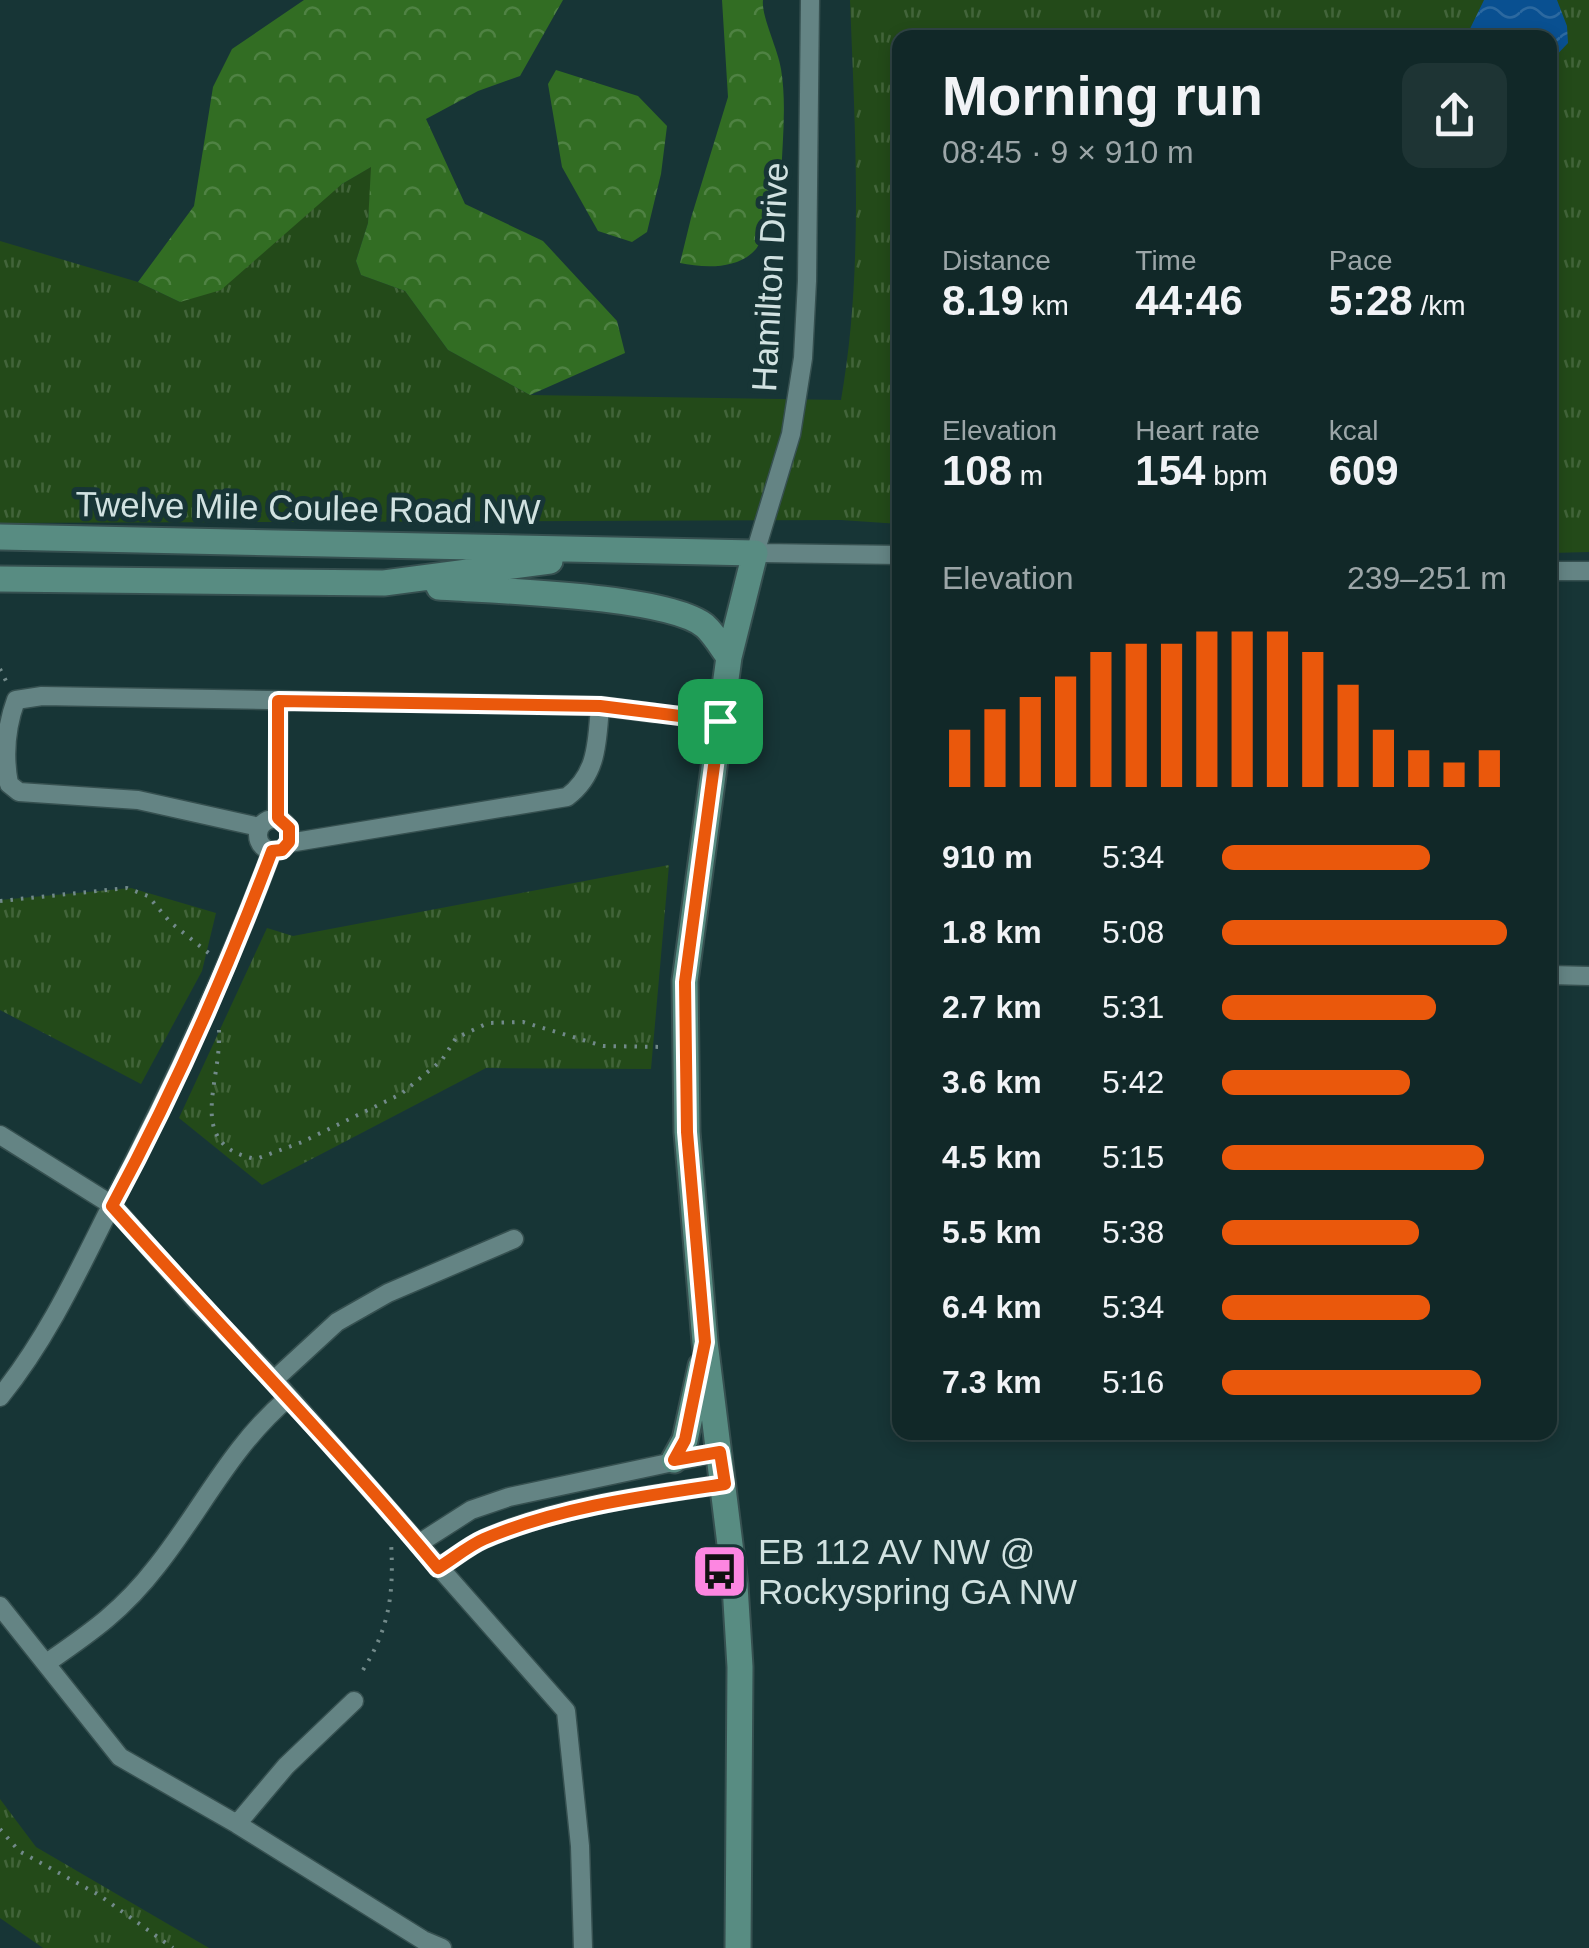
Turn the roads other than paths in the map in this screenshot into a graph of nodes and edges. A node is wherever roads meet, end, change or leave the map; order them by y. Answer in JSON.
{"nodes":[{"id":1,"x":810,"y":0,"type":"edge"},
{"id":2,"x":0,"y":536,"type":"edge"},
{"id":3,"x":614,"y":552,"type":"junction"},
{"id":4,"x":755,"y":553,"type":"junction"},
{"id":5,"x":892,"y":555,"type":"edge"},
{"id":6,"x":1557,"y":571,"type":"edge"},
{"id":7,"x":1589,"y":572,"type":"edge"},
{"id":8,"x":0,"y":579,"type":"edge"},
{"id":9,"x":384,"y":583,"type":"junction"},
{"id":10,"x":728,"y":657,"type":"junction"},
{"id":11,"x":278,"y":701,"type":"junction"},
{"id":12,"x":600,"y":706,"type":"junction"},
{"id":13,"x":654,"y":713,"type":"road end"},
{"id":14,"x":278,"y":818,"type":"junction"},
{"id":15,"x":259,"y":827,"type":"junction"},
{"id":16,"x":280,"y":847,"type":"junction"},
{"id":17,"x":1557,"y":975,"type":"edge"},
{"id":18,"x":1589,"y":976,"type":"edge"},
{"id":19,"x":0,"y":1135,"type":"edge"},
{"id":20,"x":112,"y":1206,"type":"junction"},
{"id":21,"x":514,"y":1239,"type":"dead end"},
{"id":22,"x":705,"y":1342,"type":"junction"},
{"id":23,"x":274,"y":1380,"type":"junction"},
{"id":24,"x":0,"y":1397,"type":"edge"},
{"id":25,"x":289,"y":1397,"type":"junction"},
{"id":26,"x":720,"y":1452,"type":"junction"},
{"id":27,"x":674,"y":1460,"type":"junction"},
{"id":28,"x":725,"y":1484,"type":"junction"},
{"id":29,"x":418,"y":1544,"type":"junction"},
{"id":30,"x":438,"y":1568,"type":"junction"},
{"id":31,"x":0,"y":1606,"type":"edge"},
{"id":32,"x":48,"y":1662,"type":"junction"},
{"id":33,"x":354,"y":1700,"type":"dead end"},
{"id":34,"x":237,"y":1824,"type":"junction"},
{"id":35,"x":442,"y":1948,"type":"edge"},
{"id":36,"x":583,"y":1948,"type":"edge"},
{"id":37,"x":738,"y":1948,"type":"edge"}],
"edges":[{"from":1,"to":4,"type":"street","name":"Hamilton Drive"},
{"from":2,"to":3,"type":"main road","name":"Twelve Mile Coulee Road NW"},
{"from":3,"to":4,"type":"main road","name":"Twelve Mile Coulee Road NW"},
{"from":3,"to":9,"type":"main road","name":"Twelve Mile Coulee Road NW"},
{"from":4,"to":5,"type":"street","name":"Twelve Mile Coulee Road NW"},
{"from":4,"to":10,"type":"main road"},
{"from":6,"to":7,"type":"street"},
{"from":8,"to":9,"type":"main road","name":"Twelve Mile Coulee Road NW"},
{"from":9,"to":10,"type":"main road"},
{"from":10,"to":22,"type":"main road"},
{"from":11,"to":12,"type":"street"},
{"from":11,"to":14,"type":"street"},
{"from":11,"to":15,"type":"street"},
{"from":12,"to":13,"type":"street"},
{"from":12,"to":16,"type":"street"},
{"from":14,"to":15,"type":"street"},
{"from":14,"to":16,"type":"street"},
{"from":15,"to":16,"type":"street"},
{"from":16,"to":20,"type":"street"},
{"from":17,"to":18,"type":"street"},
{"from":19,"to":20,"type":"street"},
{"from":20,"to":23,"type":"street"},
{"from":20,"to":24,"type":"street"},
{"from":21,"to":23,"type":"street"},
{"from":22,"to":26,"type":"main road"},
{"from":22,"to":27,"type":"main road"},
{"from":23,"to":25,"type":"street"},
{"from":25,"to":29,"type":"street"},
{"from":25,"to":32,"type":"street"},
{"from":26,"to":27,"type":"street"},
{"from":26,"to":28,"type":"main road"},
{"from":27,"to":29,"type":"street"},
{"from":28,"to":30,"type":"street"},
{"from":28,"to":37,"type":"main road"},
{"from":29,"to":30,"type":"street"},
{"from":30,"to":36,"type":"street"},
{"from":31,"to":32,"type":"street"},
{"from":32,"to":34,"type":"street"},
{"from":33,"to":34,"type":"street"},
{"from":34,"to":35,"type":"street"}]}
